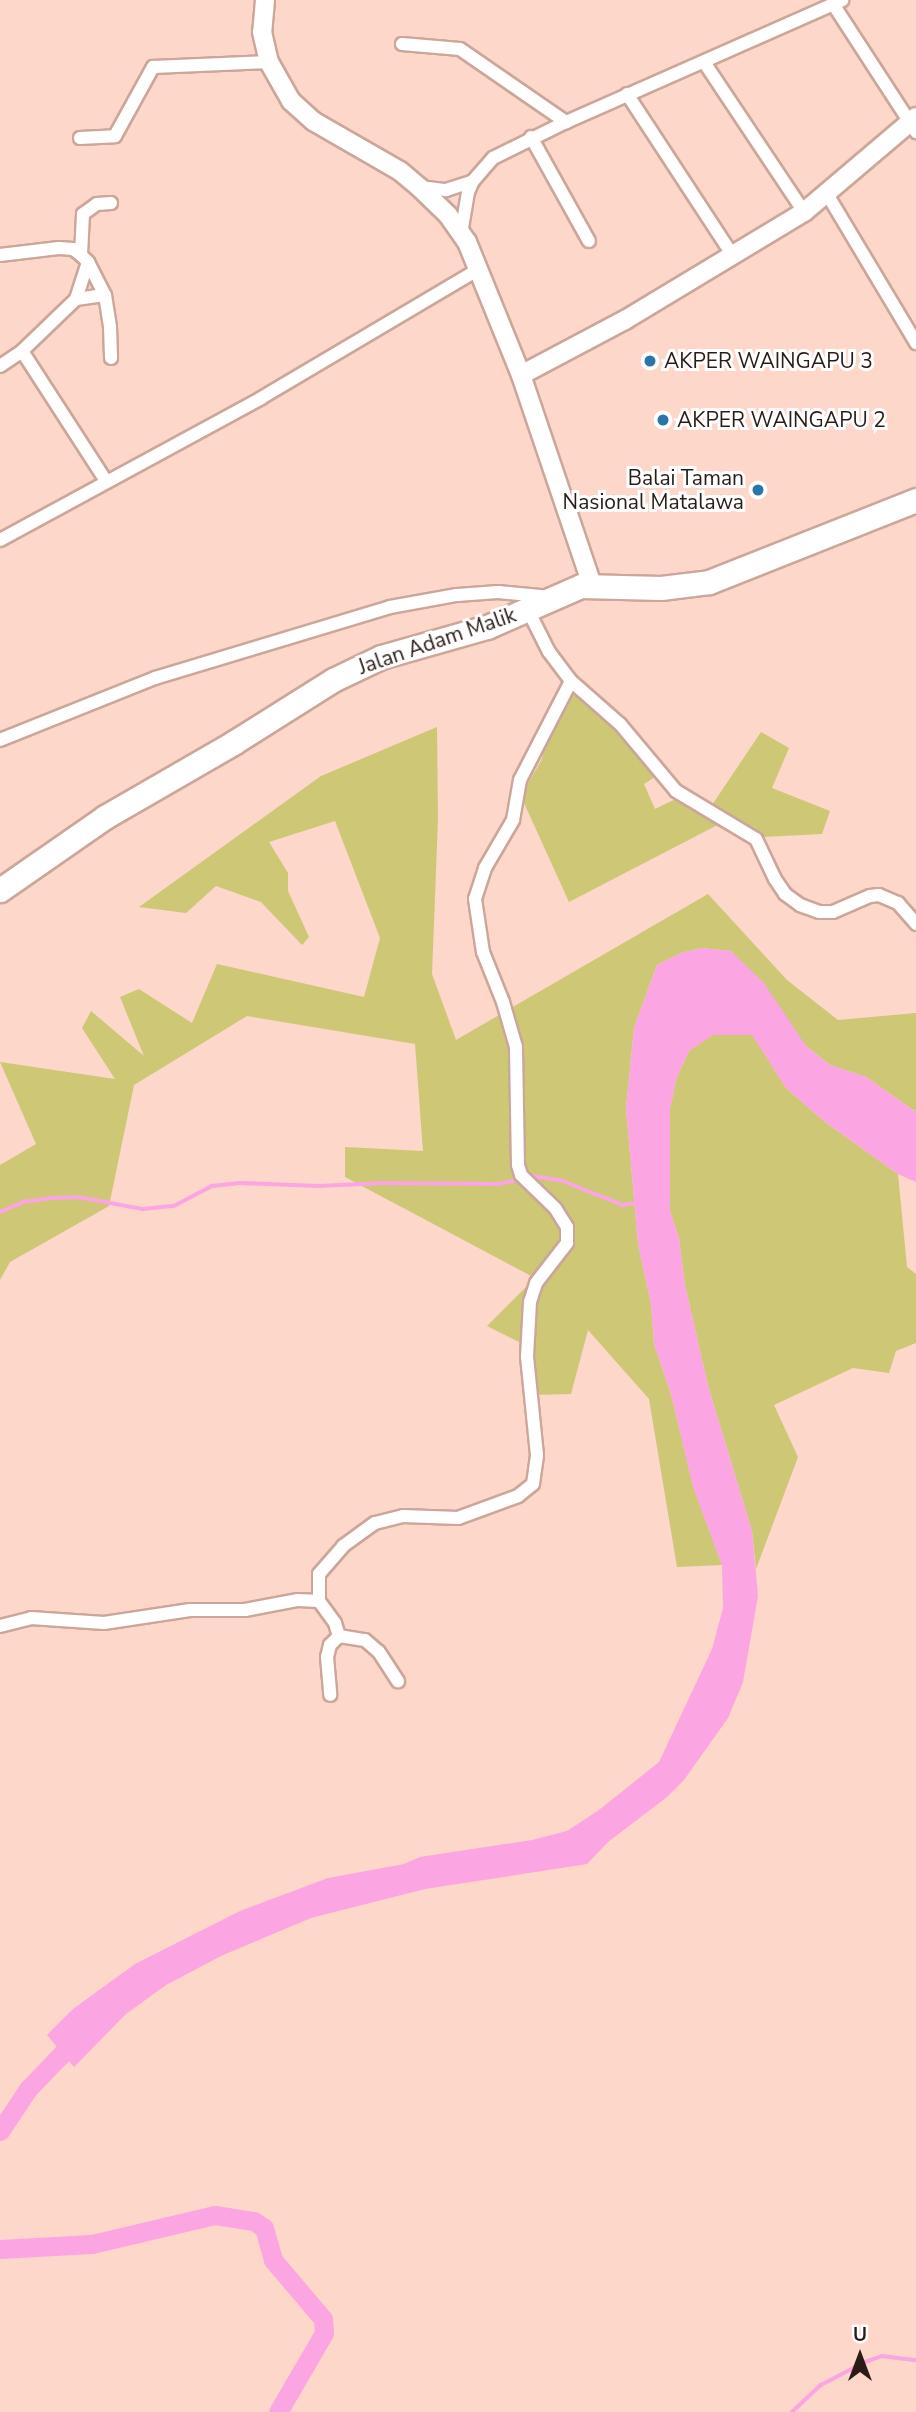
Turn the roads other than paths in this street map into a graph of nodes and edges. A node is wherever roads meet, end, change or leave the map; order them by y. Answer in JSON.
{"nodes":[{"id":1,"x":265,"y":0,"type":"edge"},
{"id":2,"x":837,"y":2,"type":"edge"},
{"id":3,"x":402,"y":44,"type":"dead end"},
{"id":4,"x":268,"y":62,"type":"junction"},
{"id":5,"x":704,"y":62,"type":"junction"},
{"id":6,"x":627,"y":94,"type":"junction"},
{"id":7,"x":566,"y":121,"type":"junction"},
{"id":8,"x":914,"y":124,"type":"edge"},
{"id":9,"x":531,"y":137,"type":"junction"},
{"id":10,"x":80,"y":138,"type":"dead end"},
{"id":11,"x":473,"y":181,"type":"junction"},
{"id":12,"x":419,"y":187,"type":"junction"},
{"id":13,"x":827,"y":194,"type":"junction"},
{"id":14,"x":111,"y":203,"type":"dead end"},
{"id":15,"x":804,"y":212,"type":"junction"},
{"id":16,"x":461,"y":233,"type":"junction"},
{"id":17,"x":589,"y":241,"type":"dead end"},
{"id":18,"x":0,"y":255,"type":"edge"},
{"id":19,"x":733,"y":256,"type":"junction"},
{"id":20,"x":84,"y":258,"type":"junction"},
{"id":21,"x":479,"y":269,"type":"junction"},
{"id":22,"x":105,"y":295,"type":"junction"},
{"id":23,"x":76,"y":299,"type":"junction"},
{"id":24,"x":916,"y":343,"type":"edge"},
{"id":25,"x":22,"y":351,"type":"junction"},
{"id":26,"x":111,"y":358,"type":"dead end"},
{"id":27,"x":0,"y":366,"type":"edge"},
{"id":28,"x":521,"y":374,"type":"junction"},
{"id":29,"x":106,"y":481,"type":"junction"},
{"id":30,"x":916,"y":500,"type":"edge"},
{"id":31,"x":0,"y":540,"type":"edge"},
{"id":32,"x":592,"y":585,"type":"junction"},
{"id":33,"x":554,"y":597,"type":"junction"},
{"id":34,"x":528,"y":610,"type":"junction"},
{"id":35,"x":571,"y":681,"type":"junction"},
{"id":36,"x":0,"y":740,"type":"edge"},
{"id":37,"x":0,"y":890,"type":"edge"},
{"id":38,"x":916,"y":924,"type":"edge"},
{"id":39,"x":319,"y":1601,"type":"junction"},
{"id":40,"x":0,"y":1626,"type":"edge"},
{"id":41,"x":339,"y":1636,"type":"junction"},
{"id":42,"x":398,"y":1681,"type":"dead end"},
{"id":43,"x":331,"y":1695,"type":"dead end"}],
"edges":[{"from":1,"to":4,"type":"street"},
{"from":2,"to":5,"type":"street"},
{"from":2,"to":8,"type":"street"},
{"from":3,"to":7,"type":"street"},
{"from":4,"to":10,"type":"street"},
{"from":4,"to":12,"type":"street"},
{"from":5,"to":6,"type":"street"},
{"from":5,"to":15,"type":"street"},
{"from":6,"to":7,"type":"street"},
{"from":6,"to":19,"type":"street"},
{"from":7,"to":9,"type":"street"},
{"from":8,"to":13,"type":"street"},
{"from":9,"to":11,"type":"street"},
{"from":9,"to":17,"type":"street"},
{"from":11,"to":12,"type":"street"},
{"from":11,"to":16,"type":"street"},
{"from":12,"to":16,"type":"street"},
{"from":13,"to":15,"type":"street"},
{"from":13,"to":24,"type":"street"},
{"from":14,"to":20,"type":"street"},
{"from":15,"to":19,"type":"street"},
{"from":16,"to":21,"type":"street"},
{"from":18,"to":20,"type":"street"},
{"from":19,"to":28,"type":"street"},
{"from":20,"to":22,"type":"street"},
{"from":20,"to":23,"type":"street"},
{"from":21,"to":28,"type":"street"},
{"from":21,"to":29,"type":"street"},
{"from":22,"to":23,"type":"street"},
{"from":22,"to":26,"type":"street"},
{"from":23,"to":25,"type":"street"},
{"from":25,"to":27,"type":"street"},
{"from":25,"to":29,"type":"street"},
{"from":28,"to":32,"type":"street"},
{"from":29,"to":31,"type":"street"},
{"from":30,"to":32,"type":"highway","name":"Jalan Adam Malik"},
{"from":32,"to":33,"type":"highway","name":"Jalan Adam Malik"},
{"from":33,"to":34,"type":"highway","name":"Jalan Adam Malik"},
{"from":33,"to":36,"type":"street"},
{"from":34,"to":35,"type":"street"},
{"from":34,"to":37,"type":"highway","name":"Jalan Adam Malik"},
{"from":35,"to":38,"type":"street"},
{"from":35,"to":39,"type":"street"},
{"from":39,"to":40,"type":"street"},
{"from":39,"to":41,"type":"street"},
{"from":41,"to":42,"type":"street"},
{"from":41,"to":43,"type":"street"}]}
